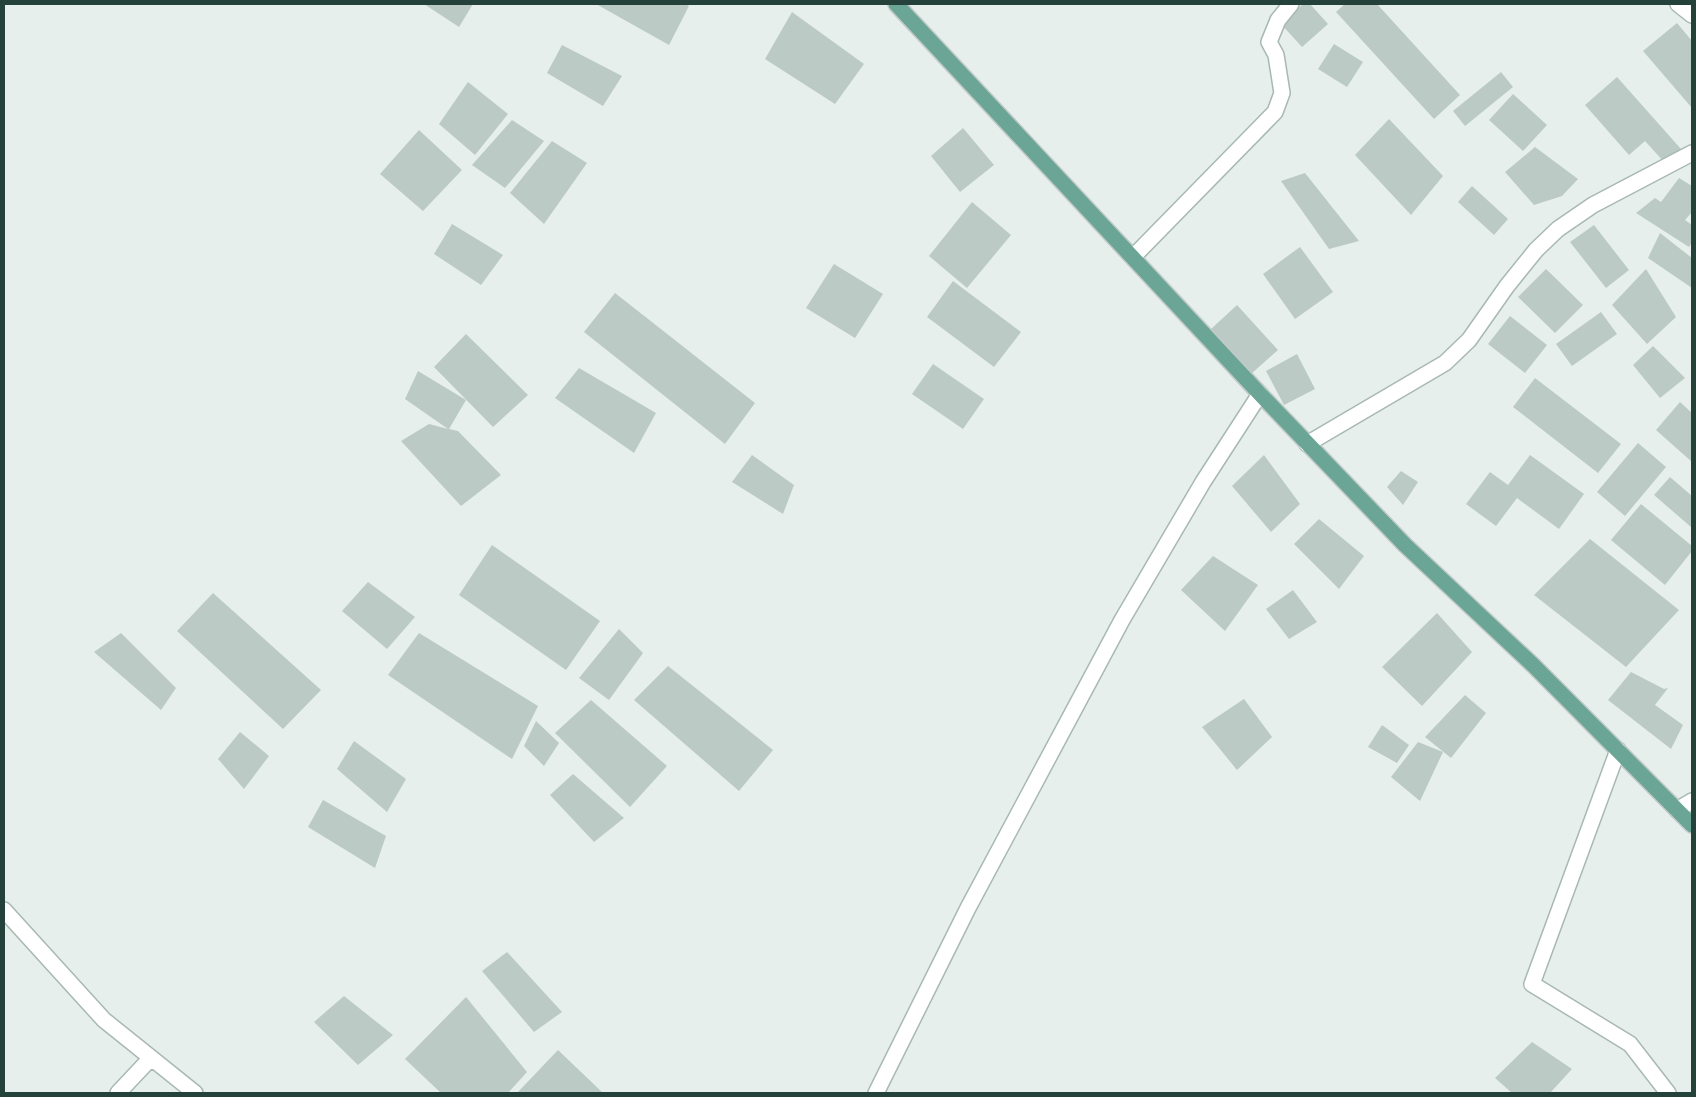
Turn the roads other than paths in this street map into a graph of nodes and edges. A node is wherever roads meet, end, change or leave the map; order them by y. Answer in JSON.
{"nodes":[{"id":1,"x":896,"y":4,"type":"edge"},
{"id":2,"x":1291,"y":4,"type":"edge"},
{"id":3,"x":1678,"y":4,"type":"edge"},
{"id":4,"x":1692,"y":15,"type":"edge"},
{"id":5,"x":1692,"y":153,"type":"edge"},
{"id":6,"x":1133,"y":257,"type":"junction"},
{"id":7,"x":1260,"y":394,"type":"junction"},
{"id":8,"x":1307,"y":444,"type":"junction"},
{"id":9,"x":1618,"y":750,"type":"junction"},
{"id":10,"x":1692,"y":801,"type":"edge"},
{"id":11,"x":1677,"y":810,"type":"junction"},
{"id":12,"x":1692,"y":825,"type":"edge"},
{"id":13,"x":4,"y":910,"type":"edge"},
{"id":14,"x":150,"y":1059,"type":"junction"},
{"id":15,"x":118,"y":1093,"type":"edge"},
{"id":16,"x":195,"y":1093,"type":"edge"},
{"id":17,"x":876,"y":1093,"type":"edge"},
{"id":18,"x":1668,"y":1093,"type":"edge"}],
"edges":[{"from":1,"to":6,"type":"main road"},
{"from":2,"to":6,"type":"street"},
{"from":3,"to":4,"type":"street"},
{"from":5,"to":8,"type":"street"},
{"from":6,"to":7,"type":"main road"},
{"from":7,"to":8,"type":"main road"},
{"from":7,"to":17,"type":"street"},
{"from":8,"to":9,"type":"main road"},
{"from":9,"to":11,"type":"main road"},
{"from":9,"to":18,"type":"street"},
{"from":10,"to":11,"type":"street"},
{"from":11,"to":12,"type":"main road"},
{"from":13,"to":14,"type":"street"},
{"from":14,"to":15,"type":"street"},
{"from":14,"to":16,"type":"street"}]}
